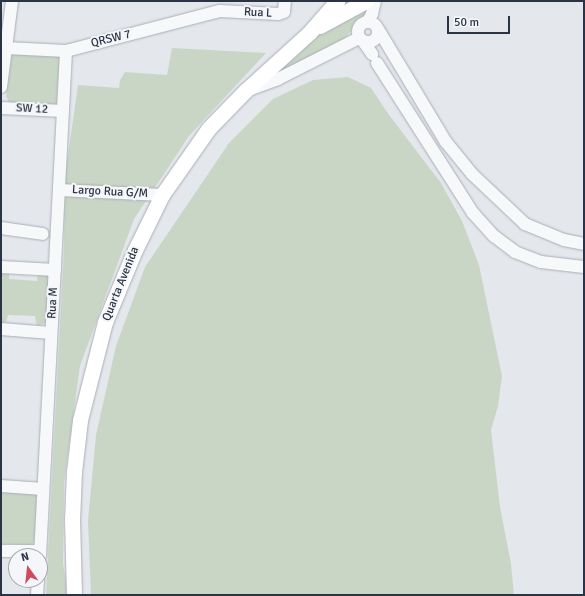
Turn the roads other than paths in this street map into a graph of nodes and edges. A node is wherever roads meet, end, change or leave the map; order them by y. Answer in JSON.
{"nodes":[{"id":1,"x":12,"y":1,"type":"edge"},
{"id":2,"x":285,"y":1,"type":"edge"},
{"id":3,"x":338,"y":1,"type":"edge"},
{"id":4,"x":366,"y":1,"type":"edge"},
{"id":5,"x":375,"y":1,"type":"edge"},
{"id":6,"x":221,"y":6,"type":"edge"},
{"id":7,"x":368,"y":21,"type":"junction"},
{"id":8,"x":378,"y":29,"type":"junction"},
{"id":9,"x":309,"y":33,"type":"junction"},
{"id":10,"x":362,"y":40,"type":"junction"},
{"id":11,"x":4,"y":47,"type":"edge"},
{"id":12,"x":66,"y":51,"type":"junction"},
{"id":13,"x":402,"y":71,"type":"junction"},
{"id":14,"x":388,"y":80,"type":"junction"},
{"id":15,"x":1,"y":87,"type":"edge"},
{"id":16,"x":245,"y":91,"type":"junction"},
{"id":17,"x":1,"y":108,"type":"edge"},
{"id":18,"x":63,"y":111,"type":"junction"},
{"id":19,"x":59,"y":190,"type":"junction"},
{"id":20,"x":162,"y":195,"type":"junction"},
{"id":21,"x":1,"y":228,"type":"edge"},
{"id":22,"x":43,"y":234,"type":"dead end"},
{"id":23,"x":584,"y":244,"type":"edge"},
{"id":24,"x":1,"y":267,"type":"edge"},
{"id":25,"x":584,"y":267,"type":"edge"},
{"id":26,"x":54,"y":270,"type":"junction"},
{"id":27,"x":1,"y":329,"type":"edge"},
{"id":28,"x":51,"y":333,"type":"junction"},
{"id":29,"x":1,"y":486,"type":"edge"},
{"id":30,"x":43,"y":489,"type":"junction"},
{"id":31,"x":40,"y":548,"type":"edge"},
{"id":32,"x":74,"y":595,"type":"edge"}],
"edges":[{"from":1,"to":11,"type":"street"},
{"from":2,"to":6,"type":"street","name":"Rua L"},
{"from":3,"to":9,"type":"main road","name":"Quarta Avenida"},
{"from":4,"to":9,"type":"main road","name":"Quarta Avenida"},
{"from":5,"to":7,"type":"street"},
{"from":6,"to":12,"type":"street","name":"QRSW 7"},
{"from":7,"to":8,"type":"street"},
{"from":7,"to":10,"type":"street"},
{"from":8,"to":10,"type":"street"},
{"from":8,"to":13,"type":"street"},
{"from":9,"to":16,"type":"main road","name":"Quarta Avenida"},
{"from":10,"to":14,"type":"street"},
{"from":10,"to":16,"type":"street"},
{"from":11,"to":12,"type":"street","name":"QRSW 7"},
{"from":11,"to":15,"type":"street"},
{"from":12,"to":18,"type":"street","name":"Rua M"},
{"from":13,"to":14,"type":"street"},
{"from":13,"to":23,"type":"street"},
{"from":14,"to":25,"type":"street"},
{"from":16,"to":20,"type":"main road","name":"Quarta Avenida"},
{"from":17,"to":18,"type":"street","name":"SW 12"},
{"from":18,"to":19,"type":"street","name":"Rua M"},
{"from":19,"to":20,"type":"street","name":"Largo Rua G/M"},
{"from":19,"to":26,"type":"street","name":"Rua M"},
{"from":20,"to":32,"type":"main road","name":"Quarta Avenida"},
{"from":21,"to":22,"type":"street"},
{"from":24,"to":26,"type":"street"},
{"from":26,"to":28,"type":"street","name":"Rua M"},
{"from":27,"to":28,"type":"street"},
{"from":28,"to":30,"type":"street","name":"Rua M"},
{"from":29,"to":30,"type":"street"},
{"from":30,"to":31,"type":"street","name":"Rua M"}]}
